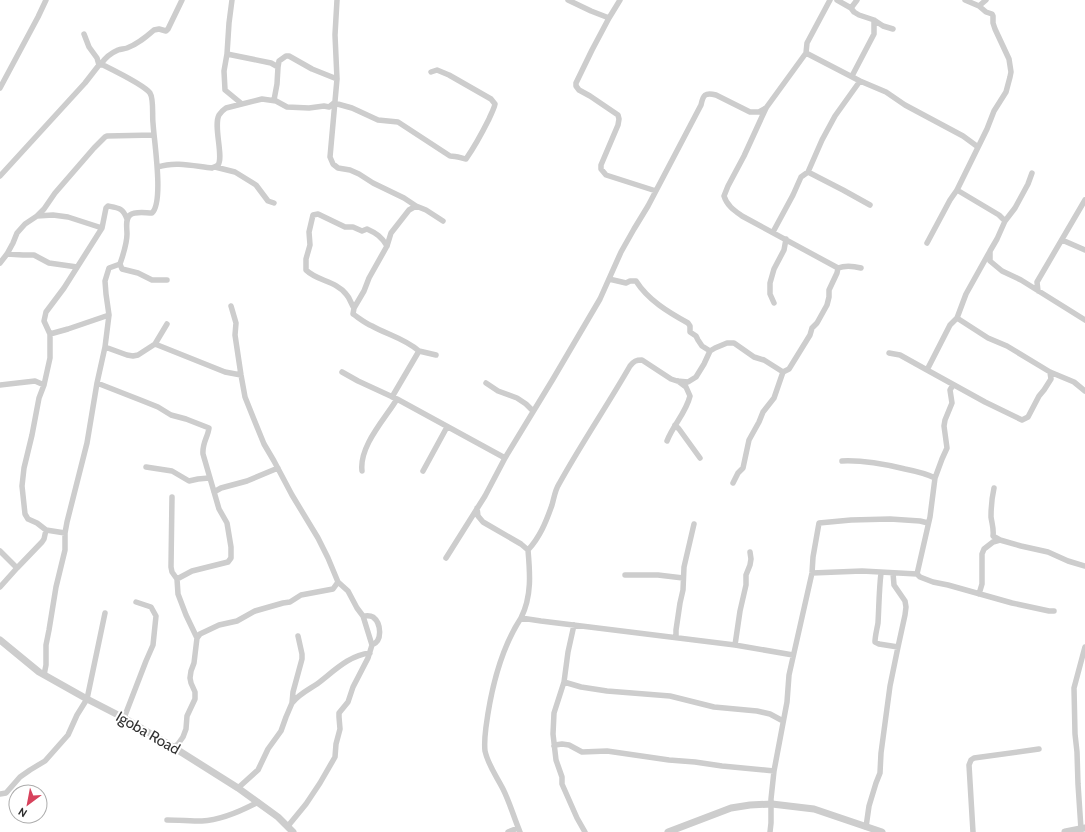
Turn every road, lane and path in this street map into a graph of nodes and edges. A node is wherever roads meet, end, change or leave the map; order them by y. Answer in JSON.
{"nodes":[{"id":1,"x":46,"y":0,"type":"edge"},
{"id":2,"x":182,"y":0,"type":"edge"},
{"id":3,"x":232,"y":0,"type":"edge"},
{"id":4,"x":337,"y":0,"type":"edge"},
{"id":5,"x":568,"y":0,"type":"edge"},
{"id":6,"x":620,"y":0,"type":"edge"},
{"id":7,"x":830,"y":0,"type":"edge"},
{"id":8,"x":837,"y":0,"type":"edge"},
{"id":9,"x":856,"y":0,"type":"edge"},
{"id":10,"x":966,"y":0,"type":"edge"},
{"id":11,"x":986,"y":0,"type":"edge"},
{"id":12,"x":979,"y":6,"type":"junction"},
{"id":13,"x":851,"y":8,"type":"junction"},
{"id":14,"x":609,"y":18,"type":"junction"},
{"id":15,"x":874,"y":20,"type":"junction"},
{"id":16,"x":893,"y":29,"type":"dead end"},
{"id":17,"x":84,"y":34,"type":"dead end"},
{"id":18,"x":806,"y":53,"type":"junction"},
{"id":19,"x":227,"y":54,"type":"junction"},
{"id":20,"x":100,"y":64,"type":"junction"},
{"id":21,"x":278,"y":67,"type":"junction"},
{"id":22,"x":431,"y":72,"type":"dead end"},
{"id":23,"x":852,"y":76,"type":"junction"},
{"id":24,"x":337,"y":79,"type":"junction"},
{"id":25,"x":860,"y":81,"type":"junction"},
{"id":26,"x":0,"y":88,"type":"edge"},
{"id":27,"x":274,"y":100,"type":"junction"},
{"id":28,"x":334,"y":103,"type":"junction"},
{"id":29,"x":242,"y":104,"type":"junction"},
{"id":30,"x":766,"y":108,"type":"junction"},
{"id":31,"x":754,"y":113,"type":"junction"},
{"id":32,"x":758,"y":124,"type":"junction"},
{"id":33,"x":154,"y":134,"type":"junction"},
{"id":34,"x":978,"y":147,"type":"junction"},
{"id":35,"x":216,"y":167,"type":"junction"},
{"id":36,"x":158,"y":168,"type":"junction"},
{"id":37,"x":808,"y":172,"type":"junction"},
{"id":38,"x":1032,"y":173,"type":"dead end"},
{"id":39,"x":0,"y":176,"type":"edge"},
{"id":40,"x":957,"y":190,"type":"junction"},
{"id":41,"x":656,"y":191,"type":"junction"},
{"id":42,"x":1085,"y":200,"type":"edge"},
{"id":43,"x":274,"y":203,"type":"dead end"},
{"id":44,"x":870,"y":205,"type":"dead end"},
{"id":45,"x":416,"y":206,"type":"junction"},
{"id":46,"x":120,"y":209,"type":"junction"},
{"id":47,"x":139,"y":212,"type":"junction"},
{"id":48,"x":37,"y":216,"type":"junction"},
{"id":49,"x":127,"y":219,"type":"junction"},
{"id":50,"x":1005,"y":220,"type":"junction"},
{"id":51,"x":443,"y":221,"type":"dead end"},
{"id":52,"x":102,"y":228,"type":"junction"},
{"id":53,"x":773,"y":232,"type":"junction"},
{"id":54,"x":786,"y":239,"type":"junction"},
{"id":55,"x":1062,"y":240,"type":"junction"},
{"id":56,"x":927,"y":243,"type":"dead end"},
{"id":57,"x":387,"y":246,"type":"junction"},
{"id":58,"x":1085,"y":250,"type":"edge"},
{"id":59,"x":990,"y":251,"type":"junction"},
{"id":60,"x":7,"y":254,"type":"junction"},
{"id":61,"x":0,"y":263,"type":"edge"},
{"id":62,"x":120,"y":264,"type":"junction"},
{"id":63,"x":77,"y":267,"type":"junction"},
{"id":64,"x":838,"y":268,"type":"junction"},
{"id":65,"x":861,"y":268,"type":"dead end"},
{"id":66,"x":609,"y":279,"type":"junction"},
{"id":67,"x":167,"y":280,"type":"dead end"},
{"id":68,"x":1038,"y":291,"type":"junction"},
{"id":69,"x":774,"y":303,"type":"dead end"},
{"id":70,"x":231,"y":306,"type":"dead end"},
{"id":71,"x":354,"y":308,"type":"junction"},
{"id":72,"x":109,"y":315,"type":"junction"},
{"id":73,"x":957,"y":318,"type":"junction"},
{"id":74,"x":1085,"y":320,"type":"edge"},
{"id":75,"x":167,"y":324,"type":"dead end"},
{"id":76,"x":50,"y":334,"type":"junction"},
{"id":77,"x":155,"y":344,"type":"junction"},
{"id":78,"x":105,"y":347,"type":"junction"},
{"id":79,"x":419,"y":351,"type":"junction"},
{"id":80,"x":710,"y":351,"type":"junction"},
{"id":81,"x":889,"y":354,"type":"dead end"},
{"id":82,"x":436,"y":355,"type":"dead end"},
{"id":83,"x":927,"y":370,"type":"junction"},
{"id":84,"x":342,"y":372,"type":"dead end"},
{"id":85,"x":783,"y":372,"type":"junction"},
{"id":86,"x":1050,"y":372,"type":"junction"},
{"id":87,"x":240,"y":375,"type":"junction"},
{"id":88,"x":678,"y":381,"type":"junction"},
{"id":89,"x":97,"y":383,"type":"junction"},
{"id":90,"x":486,"y":383,"type":"dead end"},
{"id":91,"x":0,"y":385,"type":"edge"},
{"id":92,"x":44,"y":385,"type":"junction"},
{"id":93,"x":952,"y":385,"type":"junction"},
{"id":94,"x":1085,"y":391,"type":"edge"},
{"id":95,"x":395,"y":398,"type":"junction"},
{"id":96,"x":533,"y":411,"type":"junction"},
{"id":97,"x":675,"y":425,"type":"junction"},
{"id":98,"x":447,"y":427,"type":"junction"},
{"id":99,"x":667,"y":441,"type":"dead end"},
{"id":100,"x":505,"y":458,"type":"junction"},
{"id":101,"x":700,"y":458,"type":"dead end"},
{"id":102,"x":842,"y":461,"type":"dead end"},
{"id":103,"x":146,"y":467,"type":"dead end"},
{"id":104,"x":278,"y":468,"type":"junction"},
{"id":105,"x":362,"y":471,"type":"dead end"},
{"id":106,"x":423,"y":471,"type":"dead end"},
{"id":107,"x":209,"y":478,"type":"junction"},
{"id":108,"x":935,"y":478,"type":"junction"},
{"id":109,"x":733,"y":483,"type":"dead end"},
{"id":110,"x":994,"y":488,"type":"dead end"},
{"id":111,"x":214,"y":492,"type":"junction"},
{"id":112,"x":172,"y":498,"type":"dead end"},
{"id":113,"x":478,"y":507,"type":"junction"},
{"id":114,"x":928,"y":523,"type":"junction"},
{"id":115,"x":694,"y":524,"type":"dead end"},
{"id":116,"x":46,"y":530,"type":"junction"},
{"id":117,"x":65,"y":533,"type":"junction"},
{"id":118,"x":1000,"y":540,"type":"junction"},
{"id":119,"x":528,"y":550,"type":"junction"},
{"id":120,"x":0,"y":551,"type":"edge"},
{"id":121,"x":750,"y":552,"type":"dead end"},
{"id":122,"x":446,"y":558,"type":"dead end"},
{"id":123,"x":1085,"y":566,"type":"edge"},
{"id":124,"x":16,"y":568,"type":"junction"},
{"id":125,"x":881,"y":573,"type":"junction"},
{"id":126,"x":893,"y":573,"type":"junction"},
{"id":127,"x":812,"y":574,"type":"junction"},
{"id":128,"x":917,"y":574,"type":"junction"},
{"id":129,"x":625,"y":575,"type":"dead end"},
{"id":130,"x":683,"y":578,"type":"junction"},
{"id":131,"x":177,"y":579,"type":"junction"},
{"id":132,"x":338,"y":582,"type":"junction"},
{"id":133,"x":0,"y":587,"type":"edge"},
{"id":134,"x":333,"y":589,"type":"junction"},
{"id":135,"x":345,"y":589,"type":"junction"},
{"id":136,"x":979,"y":594,"type":"junction"},
{"id":137,"x":136,"y":602,"type":"dead end"},
{"id":138,"x":1054,"y":611,"type":"dead end"},
{"id":139,"x":105,"y":614,"type":"dead end"},
{"id":140,"x":363,"y":616,"type":"junction"},
{"id":141,"x":521,"y":618,"type":"junction"},
{"id":142,"x":574,"y":625,"type":"junction"},
{"id":143,"x":298,"y":636,"type":"dead end"},
{"id":144,"x":676,"y":637,"type":"junction"},
{"id":145,"x":198,"y":638,"type":"junction"},
{"id":146,"x":0,"y":640,"type":"edge"},
{"id":147,"x":372,"y":645,"type":"junction"},
{"id":148,"x":736,"y":645,"type":"junction"},
{"id":149,"x":898,"y":647,"type":"junction"},
{"id":150,"x":1085,"y":647,"type":"edge"},
{"id":151,"x":370,"y":653,"type":"junction"},
{"id":152,"x":793,"y":655,"type":"junction"},
{"id":153,"x":44,"y":676,"type":"junction"},
{"id":154,"x":564,"y":682,"type":"junction"},
{"id":155,"x":87,"y":699,"type":"junction"},
{"id":156,"x":292,"y":703,"type":"junction"},
{"id":157,"x":124,"y":718,"type":"junction"},
{"id":158,"x":784,"y":721,"type":"junction"},
{"id":159,"x":554,"y":746,"type":"junction"},
{"id":160,"x":173,"y":747,"type":"junction"},
{"id":161,"x":1039,"y":749,"type":"dead end"},
{"id":162,"x":774,"y":771,"type":"junction"},
{"id":163,"x":238,"y":788,"type":"junction"},
{"id":164,"x":0,"y":794,"type":"edge"},
{"id":165,"x":258,"y":802,"type":"junction"},
{"id":166,"x":772,"y":804,"type":"junction"},
{"id":167,"x":167,"y":820,"type":"dead end"},
{"id":168,"x":866,"y":827,"type":"junction"},
{"id":169,"x":291,"y":829,"type":"edge"},
{"id":170,"x":1083,"y":829,"type":"edge"},
{"id":171,"x":519,"y":830,"type":"edge"},
{"id":172,"x":508,"y":832,"type":"edge"},
{"id":173,"x":585,"y":832,"type":"edge"},
{"id":174,"x":668,"y":832,"type":"edge"},
{"id":175,"x":770,"y":832,"type":"edge"},
{"id":176,"x":882,"y":832,"type":"edge"},
{"id":177,"x":973,"y":832,"type":"edge"},
{"id":178,"x":1065,"y":832,"type":"edge"}],
"edges":[{"from":1,"to":26,"type":"street"},
{"from":2,"to":20,"type":"street"},
{"from":3,"to":19,"type":"street"},
{"from":4,"to":24,"type":"street"},
{"from":5,"to":14,"type":"street"},
{"from":6,"to":14,"type":"street"},
{"from":7,"to":18,"type":"street"},
{"from":8,"to":13,"type":"street"},
{"from":9,"to":13,"type":"street"},
{"from":10,"to":12,"type":"street"},
{"from":11,"to":12,"type":"street"},
{"from":12,"to":34,"type":"street"},
{"from":13,"to":15,"type":"street"},
{"from":14,"to":41,"type":"street"},
{"from":15,"to":16,"type":"street"},
{"from":15,"to":23,"type":"street"},
{"from":17,"to":20,"type":"street"},
{"from":18,"to":23,"type":"street"},
{"from":18,"to":30,"type":"street"},
{"from":19,"to":21,"type":"street"},
{"from":19,"to":29,"type":"street"},
{"from":20,"to":33,"type":"street"},
{"from":20,"to":39,"type":"street"},
{"from":21,"to":24,"type":"street"},
{"from":21,"to":27,"type":"street"},
{"from":22,"to":28,"type":"street"},
{"from":23,"to":25,"type":"street"},
{"from":24,"to":28,"type":"street"},
{"from":25,"to":34,"type":"street"},
{"from":25,"to":37,"type":"street"},
{"from":27,"to":28,"type":"street"},
{"from":27,"to":29,"type":"street"},
{"from":28,"to":45,"type":"street"},
{"from":29,"to":35,"type":"street"},
{"from":30,"to":31,"type":"street"},
{"from":30,"to":32,"type":"street"},
{"from":31,"to":32,"type":"street"},
{"from":31,"to":41,"type":"street"},
{"from":32,"to":53,"type":"street"},
{"from":33,"to":36,"type":"street"},
{"from":33,"to":48,"type":"street"},
{"from":34,"to":40,"type":"street"},
{"from":35,"to":36,"type":"street"},
{"from":35,"to":43,"type":"street"},
{"from":36,"to":47,"type":"street"},
{"from":37,"to":44,"type":"street"},
{"from":37,"to":53,"type":"street"},
{"from":38,"to":50,"type":"street"},
{"from":40,"to":50,"type":"street"},
{"from":40,"to":56,"type":"street"},
{"from":41,"to":66,"type":"street"},
{"from":42,"to":55,"type":"street"},
{"from":45,"to":51,"type":"street"},
{"from":45,"to":57,"type":"street"},
{"from":46,"to":47,"type":"street"},
{"from":46,"to":49,"type":"street"},
{"from":46,"to":52,"type":"street"},
{"from":47,"to":49,"type":"street"},
{"from":48,"to":52,"type":"street"},
{"from":48,"to":60,"type":"street"},
{"from":49,"to":62,"type":"street"},
{"from":50,"to":59,"type":"street"},
{"from":52,"to":63,"type":"street"},
{"from":53,"to":54,"type":"street"},
{"from":54,"to":64,"type":"street"},
{"from":54,"to":69,"type":"street"},
{"from":55,"to":58,"type":"street"},
{"from":55,"to":68,"type":"street"},
{"from":57,"to":71,"type":"street"},
{"from":57,"to":71,"type":"street"},
{"from":59,"to":68,"type":"street"},
{"from":59,"to":73,"type":"street"},
{"from":60,"to":61,"type":"street"},
{"from":60,"to":63,"type":"street"},
{"from":62,"to":67,"type":"street"},
{"from":62,"to":72,"type":"street"},
{"from":63,"to":76,"type":"street"},
{"from":64,"to":65,"type":"street"},
{"from":64,"to":85,"type":"street"},
{"from":66,"to":80,"type":"street"},
{"from":66,"to":96,"type":"street"},
{"from":68,"to":74,"type":"street"},
{"from":70,"to":87,"type":"street"},
{"from":71,"to":79,"type":"street"},
{"from":72,"to":76,"type":"street"},
{"from":72,"to":78,"type":"street"},
{"from":73,"to":83,"type":"street"},
{"from":73,"to":86,"type":"street"},
{"from":75,"to":77,"type":"street"},
{"from":76,"to":92,"type":"street"},
{"from":77,"to":78,"type":"street"},
{"from":77,"to":87,"type":"street"},
{"from":78,"to":89,"type":"street"},
{"from":79,"to":82,"type":"street"},
{"from":79,"to":95,"type":"street"},
{"from":80,"to":85,"type":"street"},
{"from":80,"to":88,"type":"street"},
{"from":81,"to":83,"type":"street"},
{"from":83,"to":93,"type":"street"},
{"from":84,"to":95,"type":"street"},
{"from":85,"to":109,"type":"street"},
{"from":86,"to":93,"type":"street"},
{"from":86,"to":94,"type":"street"},
{"from":87,"to":104,"type":"street"},
{"from":88,"to":97,"type":"street"},
{"from":88,"to":119,"type":"street"},
{"from":89,"to":107,"type":"street"},
{"from":89,"to":117,"type":"street"},
{"from":90,"to":96,"type":"street"},
{"from":91,"to":92,"type":"street"},
{"from":92,"to":116,"type":"street"},
{"from":93,"to":108,"type":"street"},
{"from":95,"to":98,"type":"street"},
{"from":95,"to":105,"type":"street"},
{"from":96,"to":100,"type":"street"},
{"from":97,"to":99,"type":"street"},
{"from":97,"to":101,"type":"street"},
{"from":98,"to":100,"type":"street"},
{"from":98,"to":106,"type":"street"},
{"from":100,"to":113,"type":"street"},
{"from":102,"to":108,"type":"street"},
{"from":103,"to":107,"type":"street"},
{"from":104,"to":111,"type":"street"},
{"from":104,"to":132,"type":"street"},
{"from":107,"to":111,"type":"street"},
{"from":108,"to":114,"type":"street"},
{"from":110,"to":118,"type":"street"},
{"from":111,"to":131,"type":"street"},
{"from":112,"to":131,"type":"street"},
{"from":113,"to":119,"type":"street"},
{"from":113,"to":122,"type":"street"},
{"from":114,"to":127,"type":"street"},
{"from":114,"to":128,"type":"street"},
{"from":115,"to":130,"type":"street"},
{"from":116,"to":117,"type":"street"},
{"from":116,"to":124,"type":"street"},
{"from":117,"to":153,"type":"street"},
{"from":118,"to":123,"type":"street"},
{"from":118,"to":136,"type":"street"},
{"from":119,"to":141,"type":"street"},
{"from":120,"to":124,"type":"street"},
{"from":121,"to":148,"type":"street"},
{"from":124,"to":133,"type":"street"},
{"from":125,"to":126,"type":"street"},
{"from":125,"to":127,"type":"street"},
{"from":125,"to":149,"type":"street"},
{"from":126,"to":128,"type":"street"},
{"from":126,"to":149,"type":"street"},
{"from":127,"to":152,"type":"street"},
{"from":128,"to":136,"type":"street"},
{"from":129,"to":130,"type":"street"},
{"from":130,"to":144,"type":"street"},
{"from":131,"to":145,"type":"street"},
{"from":132,"to":134,"type":"street"},
{"from":132,"to":135,"type":"street"},
{"from":134,"to":135,"type":"street"},
{"from":134,"to":145,"type":"street"},
{"from":135,"to":140,"type":"street"},
{"from":136,"to":138,"type":"street"},
{"from":137,"to":157,"type":"street"},
{"from":139,"to":155,"type":"street"},
{"from":140,"to":147,"type":"street"},
{"from":140,"to":147,"type":"street"},
{"from":141,"to":142,"type":"street"},
{"from":141,"to":171,"type":"street"},
{"from":142,"to":144,"type":"street"},
{"from":142,"to":154,"type":"street"},
{"from":143,"to":156,"type":"street"},
{"from":144,"to":148,"type":"street"},
{"from":145,"to":160,"type":"street"},
{"from":146,"to":153,"type":"street","name":"Igoba Road"},
{"from":147,"to":151,"type":"street"},
{"from":148,"to":152,"type":"street"},
{"from":149,"to":168,"type":"street"},
{"from":150,"to":170,"type":"street"},
{"from":151,"to":156,"type":"street"},
{"from":151,"to":169,"type":"street"},
{"from":152,"to":158,"type":"street"},
{"from":153,"to":155,"type":"street","name":"Igoba Road"},
{"from":154,"to":158,"type":"street"},
{"from":154,"to":159,"type":"street"},
{"from":155,"to":157,"type":"street","name":"Igoba Road"},
{"from":155,"to":164,"type":"street"},
{"from":156,"to":163,"type":"street"},
{"from":157,"to":160,"type":"street","name":"Igoba Road"},
{"from":158,"to":162,"type":"street"},
{"from":159,"to":162,"type":"street"},
{"from":159,"to":173,"type":"street"},
{"from":160,"to":163,"type":"street","name":"Igoba Road"},
{"from":161,"to":177,"type":"street"},
{"from":162,"to":166,"type":"street"},
{"from":163,"to":165,"type":"street","name":"Igoba Road"},
{"from":165,"to":167,"type":"street"},
{"from":165,"to":169,"type":"street","name":"Igoba Road"},
{"from":166,"to":168,"type":"street"},
{"from":166,"to":174,"type":"street"},
{"from":166,"to":175,"type":"street"},
{"from":168,"to":176,"type":"street"},
{"from":170,"to":178,"type":"street"},
{"from":171,"to":172,"type":"street"}]}
